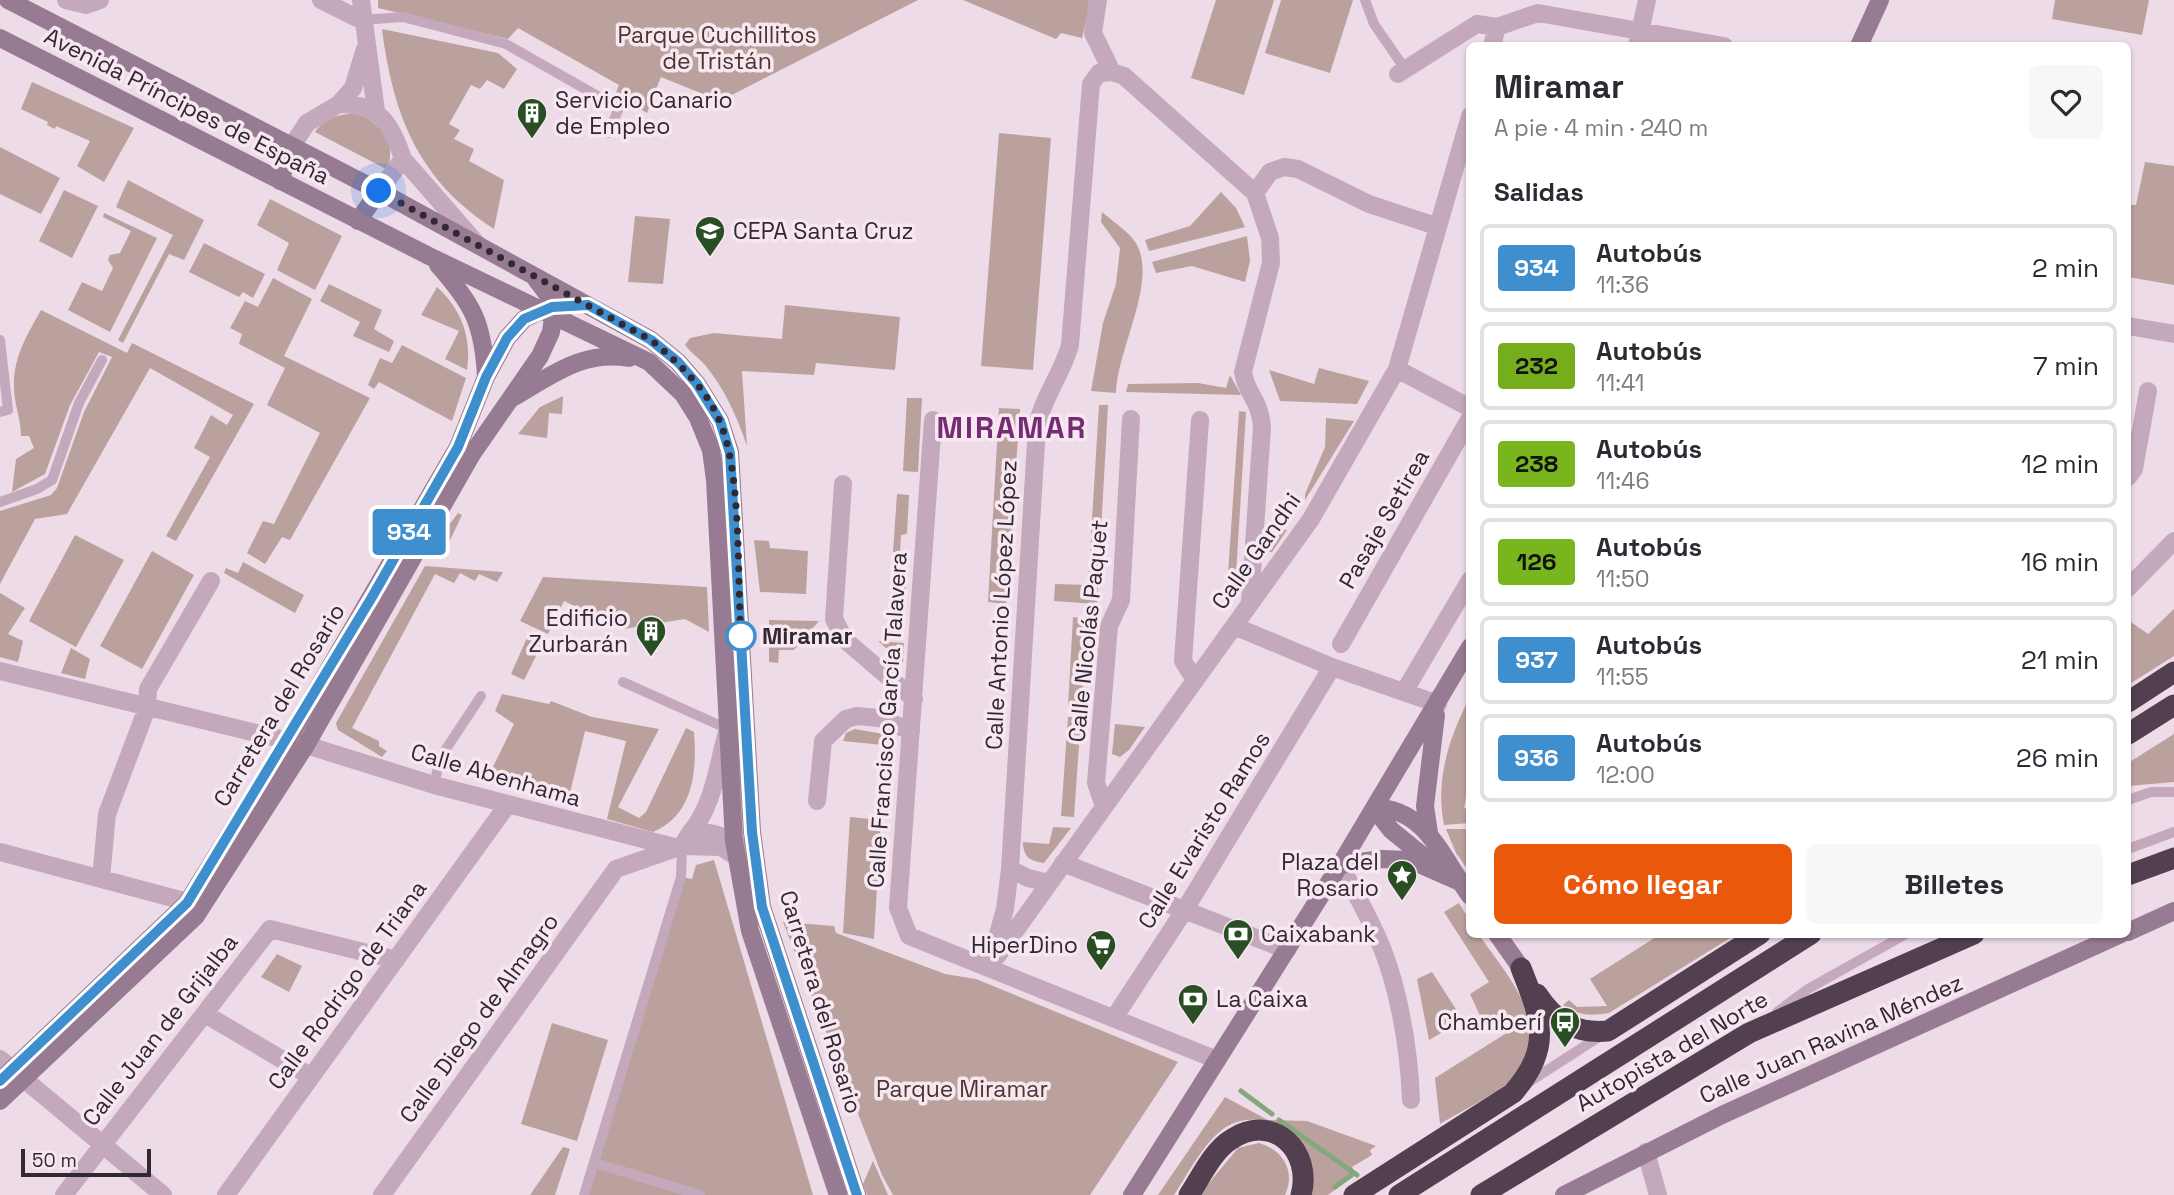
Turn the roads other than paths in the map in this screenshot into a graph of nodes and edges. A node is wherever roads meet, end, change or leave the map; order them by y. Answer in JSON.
{"nodes":[{"id":1,"x":8,"y":0,"type":"edge"},
{"id":2,"x":66,"y":0,"type":"edge"},
{"id":3,"x":100,"y":0,"type":"edge"},
{"id":4,"x":321,"y":0,"type":"edge"},
{"id":5,"x":360,"y":0,"type":"edge"},
{"id":6,"x":1098,"y":0,"type":"edge"},
{"id":7,"x":1365,"y":0,"type":"edge"},
{"id":8,"x":1647,"y":0,"type":"edge"},
{"id":9,"x":1880,"y":0,"type":"edge"},
{"id":10,"x":361,"y":20,"type":"junction"},
{"id":11,"x":1497,"y":27,"type":"junction"},
{"id":12,"x":0,"y":38,"type":"edge"},
{"id":13,"x":1639,"y":39,"type":"edge"},
{"id":14,"x":1493,"y":42,"type":"edge"},
{"id":15,"x":1675,"y":42,"type":"edge"},
{"id":16,"x":1861,"y":42,"type":"edge"},
{"id":17,"x":365,"y":49,"type":"junction"},
{"id":18,"x":1401,"y":71,"type":"joint"},
{"id":19,"x":1112,"y":72,"type":"junction"},
{"id":20,"x":339,"y":104,"type":"junction"},
{"id":21,"x":376,"y":111,"type":"junction"},
{"id":22,"x":1466,"y":129,"type":"edge"},
{"id":23,"x":608,"y":133,"type":"dead end"},
{"id":24,"x":292,"y":146,"type":"junction"},
{"id":25,"x":403,"y":159,"type":"junction"},
{"id":26,"x":281,"y":181,"type":"junction"},
{"id":27,"x":379,"y":191,"type":"junction"},
{"id":28,"x":1255,"y":193,"type":"junction"},
{"id":29,"x":358,"y":220,"type":"junction"},
{"id":30,"x":1436,"y":226,"type":"junction"},
{"id":31,"x":477,"y":244,"type":"junction"},
{"id":32,"x":430,"y":257,"type":"junction"},
{"id":33,"x":533,"y":274,"type":"junction"},
{"id":34,"x":588,"y":305,"type":"junction"},
{"id":35,"x":548,"y":312,"type":"junction"},
{"id":36,"x":2131,"y":327,"type":"edge"},
{"id":37,"x":2174,"y":334,"type":"edge"},
{"id":38,"x":0,"y":340,"type":"edge"},
{"id":39,"x":102,"y":360,"type":"dead end"},
{"id":40,"x":649,"y":362,"type":"junction"},
{"id":41,"x":1397,"y":369,"type":"junction"},
{"id":42,"x":486,"y":377,"type":"junction"},
{"id":43,"x":2148,"y":391,"type":"dead end"},
{"id":44,"x":511,"y":399,"type":"junction"},
{"id":45,"x":1466,"y":406,"type":"edge"},
{"id":46,"x":0,"y":412,"type":"edge"},
{"id":47,"x":1132,"y":419,"type":"dead end"},
{"id":48,"x":933,"y":420,"type":"dead end"},
{"id":49,"x":1200,"y":420,"type":"dead end"},
{"id":50,"x":1466,"y":425,"type":"edge"},
{"id":51,"x":2134,"y":438,"type":"edge"},
{"id":52,"x":2131,"y":473,"type":"edge"},
{"id":53,"x":843,"y":484,"type":"dead end"},
{"id":54,"x":0,"y":502,"type":"edge"},
{"id":55,"x":2174,"y":541,"type":"edge"},
{"id":56,"x":211,"y":580,"type":"dead end"},
{"id":57,"x":2131,"y":585,"type":"edge"},
{"id":58,"x":1466,"y":587,"type":"edge"},
{"id":59,"x":1250,"y":602,"type":"junction"},
{"id":60,"x":1234,"y":626,"type":"junction"},
{"id":61,"x":1341,"y":644,"type":"dead end"},
{"id":62,"x":1466,"y":658,"type":"edge"},
{"id":63,"x":1332,"y":667,"type":"junction"},
{"id":64,"x":0,"y":671,"type":"edge"},
{"id":65,"x":2174,"y":672,"type":"edge"},
{"id":66,"x":1195,"y":680,"type":"junction"},
{"id":67,"x":623,"y":682,"type":"dead end"},
{"id":68,"x":1404,"y":692,"type":"junction"},
{"id":69,"x":481,"y":696,"type":"dead end"},
{"id":70,"x":914,"y":699,"type":"junction"},
{"id":71,"x":2131,"y":700,"type":"edge"},
{"id":72,"x":1438,"y":704,"type":"junction"},
{"id":73,"x":2174,"y":705,"type":"edge"},
{"id":74,"x":147,"y":708,"type":"junction"},
{"id":75,"x":728,"y":729,"type":"junction"},
{"id":76,"x":911,"y":731,"type":"junction"},
{"id":77,"x":2131,"y":732,"type":"edge"},
{"id":78,"x":286,"y":743,"type":"junction"},
{"id":79,"x":306,"y":746,"type":"junction"},
{"id":80,"x":434,"y":785,"type":"junction"},
{"id":81,"x":2174,"y":792,"type":"edge"},
{"id":82,"x":2131,"y":799,"type":"edge"},
{"id":83,"x":817,"y":801,"type":"dead end"},
{"id":84,"x":508,"y":804,"type":"junction"},
{"id":85,"x":1104,"y":806,"type":"junction"},
{"id":86,"x":1374,"y":808,"type":"junction"},
{"id":87,"x":607,"y":832,"type":"junction"},
{"id":88,"x":2174,"y":832,"type":"edge"},
{"id":89,"x":1429,"y":833,"type":"junction"},
{"id":90,"x":682,"y":842,"type":"junction"},
{"id":91,"x":2131,"y":848,"type":"edge"},
{"id":92,"x":735,"y":849,"type":"junction"},
{"id":93,"x":0,"y":852,"type":"edge"},
{"id":94,"x":755,"y":857,"type":"junction"},
{"id":95,"x":2174,"y":858,"type":"edge"},
{"id":96,"x":1063,"y":863,"type":"junction"},
{"id":97,"x":1340,"y":865,"type":"junction"},
{"id":98,"x":616,"y":869,"type":"junction"},
{"id":99,"x":1010,"y":869,"type":"junction"},
{"id":100,"x":2131,"y":874,"type":"edge"},
{"id":101,"x":101,"y":879,"type":"junction"},
{"id":102,"x":1049,"y":883,"type":"junction"},
{"id":103,"x":1465,"y":889,"type":"edge"},
{"id":104,"x":195,"y":904,"type":"junction"},
{"id":105,"x":1005,"y":909,"type":"junction"},
{"id":106,"x":1184,"y":911,"type":"junction"},
{"id":107,"x":2174,"y":911,"type":"edge"},
{"id":108,"x":1024,"y":918,"type":"junction"},
{"id":109,"x":2131,"y":931,"type":"edge"},
{"id":110,"x":1500,"y":938,"type":"edge"},
{"id":111,"x":1754,"y":938,"type":"edge"},
{"id":112,"x":1805,"y":938,"type":"edge"},
{"id":113,"x":1899,"y":938,"type":"edge"},
{"id":114,"x":1965,"y":938,"type":"edge"},
{"id":115,"x":2112,"y":938,"type":"edge"},
{"id":116,"x":1287,"y":950,"type":"junction"},
{"id":117,"x":396,"y":960,"type":"junction"},
{"id":118,"x":989,"y":967,"type":"junction"},
{"id":119,"x":1521,"y":968,"type":"junction"},
{"id":120,"x":205,"y":1014,"type":"junction"},
{"id":121,"x":1114,"y":1018,"type":"junction"},
{"id":122,"x":1608,"y":1031,"type":"junction"},
{"id":123,"x":1749,"y":1033,"type":"junction"},
{"id":124,"x":1217,"y":1060,"type":"junction"},
{"id":125,"x":13,"y":1068,"type":"edge"},
{"id":126,"x":310,"y":1076,"type":"junction"},
{"id":127,"x":0,"y":1081,"type":"edge"},
{"id":128,"x":1513,"y":1093,"type":"junction"},
{"id":129,"x":1411,"y":1100,"type":"dead end"},
{"id":130,"x":0,"y":1101,"type":"edge"},
{"id":131,"x":1439,"y":1141,"type":"junction"},
{"id":132,"x":101,"y":1145,"type":"junction"},
{"id":133,"x":1646,"y":1152,"type":"junction"},
{"id":134,"x":595,"y":1163,"type":"junction"},
{"id":135,"x":64,"y":1195,"type":"edge"},
{"id":136,"x":163,"y":1195,"type":"edge"},
{"id":137,"x":226,"y":1195,"type":"edge"},
{"id":138,"x":382,"y":1195,"type":"edge"},
{"id":139,"x":584,"y":1195,"type":"edge"},
{"id":140,"x":700,"y":1195,"type":"edge"},
{"id":141,"x":838,"y":1195,"type":"edge"},
{"id":142,"x":857,"y":1195,"type":"edge"},
{"id":143,"x":1132,"y":1195,"type":"edge"},
{"id":144,"x":1189,"y":1195,"type":"edge"},
{"id":145,"x":1301,"y":1195,"type":"edge"},
{"id":146,"x":1354,"y":1195,"type":"edge"},
{"id":147,"x":1385,"y":1195,"type":"edge"},
{"id":148,"x":1399,"y":1195,"type":"edge"},
{"id":149,"x":1481,"y":1195,"type":"edge"},
{"id":150,"x":1564,"y":1195,"type":"edge"},
{"id":151,"x":1658,"y":1195,"type":"edge"}],
"edges":[{"from":1,"to":24,"type":"main road","name":"Avenida Príncipes de España"},
{"from":2,"to":3,"type":"street"},
{"from":4,"to":10,"type":"street"},
{"from":5,"to":10,"type":"street"},
{"from":6,"to":19,"type":"street"},
{"from":7,"to":18,"type":"lane"},
{"from":8,"to":13,"type":"street"},
{"from":9,"to":16,"type":"main road"},
{"from":10,"to":17,"type":"street"},
{"from":10,"to":23,"type":"lane"},
{"from":11,"to":13,"type":"street"},
{"from":11,"to":14,"type":"street"},
{"from":11,"to":18,"type":"street"},
{"from":12,"to":26,"type":"main road","name":"Avenida Príncipes de España"},
{"from":13,"to":15,"type":"street"},
{"from":17,"to":20,"type":"street"},
{"from":17,"to":21,"type":"street"},
{"from":19,"to":28,"type":"street"},
{"from":19,"to":99,"type":"street","name":"Calle Antonio López López"},
{"from":20,"to":21,"type":"street"},
{"from":20,"to":24,"type":"street"},
{"from":21,"to":25,"type":"street"},
{"from":22,"to":30,"type":"street","name":"Calle Gandhi"},
{"from":24,"to":26,"type":"main road"},
{"from":24,"to":27,"type":"main road","name":"Avenida Príncipes de España"},
{"from":25,"to":27,"type":"street"},
{"from":25,"to":31,"type":"street"},
{"from":26,"to":29,"type":"main road","name":"Avenida Príncipes de España"},
{"from":27,"to":29,"type":"main road"},
{"from":27,"to":31,"type":"main road","name":"Avenida Príncipes de España"},
{"from":28,"to":30,"type":"street"},
{"from":28,"to":59,"type":"street"},
{"from":29,"to":32,"type":"main road","name":"Avenida Príncipes de España"},
{"from":30,"to":41,"type":"street","name":"Calle Gandhi"},
{"from":31,"to":33,"type":"main road","name":"Avenida Príncipes de España"},
{"from":32,"to":35,"type":"main road","name":"Avenida Príncipes de España"},
{"from":32,"to":42,"type":"main road"},
{"from":33,"to":34,"type":"main road","name":"Avenida Príncipes de España"},
{"from":33,"to":35,"type":"main road"},
{"from":34,"to":35,"type":"main road"},
{"from":34,"to":94,"type":"main road","name":"Carretera del Rosario"},
{"from":35,"to":40,"type":"main road","name":"Carretera del Rosario"},
{"from":35,"to":42,"type":"main road","name":"Carretera del Rosario"},
{"from":35,"to":44,"type":"main road"},
{"from":36,"to":37,"type":"street"},
{"from":38,"to":46,"type":"lane"},
{"from":39,"to":54,"type":"lane"},
{"from":40,"to":44,"type":"main road","name":"Carretera del Rosario"},
{"from":40,"to":75,"type":"main road","name":"Carretera del Rosario"},
{"from":41,"to":45,"type":"street"},
{"from":41,"to":59,"type":"street","name":"Calle Gandhi"},
{"from":42,"to":78,"type":"main road","name":"Carretera del Rosario"},
{"from":43,"to":51,"type":"street"},
{"from":44,"to":79,"type":"main road","name":"Carretera del Rosario"},
{"from":47,"to":85,"type":"street","name":"Calle Nicolás Paquet"},
{"from":48,"to":70,"type":"street","name":"Calle Francisco García Talavera"},
{"from":49,"to":66,"type":"street"},
{"from":50,"to":61,"type":"street","name":"Pasaje Setirea"},
{"from":51,"to":52,"type":"street"},
{"from":53,"to":70,"type":"street"},
{"from":55,"to":57,"type":"street"},
{"from":56,"to":74,"type":"street"},
{"from":58,"to":68,"type":"street"},
{"from":59,"to":60,"type":"street","name":"Calle Gandhi"},
{"from":60,"to":63,"type":"street"},
{"from":60,"to":66,"type":"street","name":"Calle Gandhi"},
{"from":62,"to":72,"type":"main road"},
{"from":63,"to":68,"type":"street"},
{"from":63,"to":106,"type":"street","name":"Calle Evaristo Ramos"},
{"from":64,"to":74,"type":"street","name":"Calle Abenhama"},
{"from":65,"to":71,"type":"highway"},
{"from":66,"to":85,"type":"street","name":"Calle Gandhi"},
{"from":67,"to":75,"type":"lane"},
{"from":68,"to":72,"type":"street"},
{"from":69,"to":80,"type":"lane"},
{"from":70,"to":76,"type":"street","name":"Calle Francisco García Talavera"},
{"from":72,"to":86,"type":"main road"},
{"from":72,"to":89,"type":"main road"},
{"from":73,"to":77,"type":"highway"},
{"from":74,"to":78,"type":"street","name":"Calle Abenhama"},
{"from":74,"to":101,"type":"street"},
{"from":75,"to":90,"type":"street"},
{"from":75,"to":92,"type":"main road","name":"Carretera del Rosario"},
{"from":76,"to":83,"type":"street"},
{"from":76,"to":118,"type":"street","name":"Calle Francisco García Talavera"},
{"from":78,"to":79,"type":"street","name":"Calle Abenhama"},
{"from":78,"to":104,"type":"main road","name":"Carretera del Rosario"},
{"from":79,"to":80,"type":"street","name":"Calle Abenhama"},
{"from":79,"to":104,"type":"main road","name":"Carretera del Rosario"},
{"from":80,"to":84,"type":"street","name":"Calle Abenhama"},
{"from":81,"to":82,"type":"lane"},
{"from":84,"to":87,"type":"street","name":"Calle Abenhama"},
{"from":84,"to":117,"type":"street","name":"Calle Rodrigo de Triana"},
{"from":85,"to":96,"type":"street","name":"Calle Gandhi"},
{"from":86,"to":89,"type":"main road"},
{"from":86,"to":97,"type":"main road"},
{"from":86,"to":103,"type":"main road"},
{"from":87,"to":90,"type":"street","name":"Calle Abenhama"},
{"from":87,"to":98,"type":"street"},
{"from":88,"to":91,"type":"lane"},
{"from":89,"to":103,"type":"main road"},
{"from":90,"to":92,"type":"street"},
{"from":90,"to":98,"type":"street"},
{"from":90,"to":134,"type":"lane"},
{"from":92,"to":94,"type":"street"},
{"from":92,"to":141,"type":"main road","name":"Carretera del Rosario"},
{"from":93,"to":101,"type":"street"},
{"from":94,"to":142,"type":"main road","name":"Carretera del Rosario"},
{"from":95,"to":100,"type":"highway"},
{"from":96,"to":102,"type":"street","name":"Calle Gandhi"},
{"from":96,"to":106,"type":"street"},
{"from":97,"to":103,"type":"main road"},
{"from":97,"to":116,"type":"main road"},
{"from":97,"to":129,"type":"street"},
{"from":98,"to":138,"type":"street","name":"Calle Diego de Almagro"},
{"from":99,"to":102,"type":"street"},
{"from":99,"to":105,"type":"street","name":"Calle Antonio López López"},
{"from":101,"to":104,"type":"street"},
{"from":102,"to":108,"type":"street","name":"Calle Gandhi"},
{"from":104,"to":125,"type":"main road","name":"Carretera del Rosario"},
{"from":105,"to":108,"type":"street"},
{"from":105,"to":118,"type":"street","name":"Calle Antonio López López"},
{"from":106,"to":116,"type":"street"},
{"from":106,"to":121,"type":"street","name":"Calle Evaristo Ramos"},
{"from":107,"to":109,"type":"main road"},
{"from":108,"to":118,"type":"street","name":"Calle Gandhi"},
{"from":110,"to":119,"type":"main road"},
{"from":111,"to":122,"type":"highway"},
{"from":112,"to":148,"type":"highway","name":"Autopista del Norte"},
{"from":113,"to":123,"type":"lane"},
{"from":114,"to":123,"type":"highway","name":"Autopista del Norte"},
{"from":115,"to":133,"type":"main road","name":"Calle Juan Ravina Méndez"},
{"from":116,"to":124,"type":"main road"},
{"from":117,"to":120,"type":"street","name":"Calle Juan de Grijalba"},
{"from":117,"to":126,"type":"street","name":"Calle Rodrigo de Triana"},
{"from":118,"to":121,"type":"street","name":"Calle Francisco García Talavera"},
{"from":119,"to":122,"type":"highway"},
{"from":119,"to":128,"type":"highway"},
{"from":120,"to":126,"type":"street"},
{"from":120,"to":132,"type":"street","name":"Calle Juan de Grijalba"},
{"from":121,"to":124,"type":"street","name":"Calle Francisco García Talavera"},
{"from":122,"to":128,"type":"lane"},
{"from":123,"to":149,"type":"highway","name":"Autopista del Norte"},
{"from":124,"to":143,"type":"main road"},
{"from":125,"to":127,"type":"main road","name":"Carretera del Rosario"},
{"from":125,"to":130,"type":"main road","name":"Carretera del Rosario"},
{"from":125,"to":132,"type":"street"},
{"from":126,"to":137,"type":"street","name":"Calle Rodrigo de Triana"},
{"from":128,"to":131,"type":"highway"},
{"from":131,"to":146,"type":"highway"},
{"from":131,"to":147,"type":"highway"},
{"from":132,"to":135,"type":"street","name":"Calle Juan de Grijalba"},
{"from":132,"to":136,"type":"street"},
{"from":133,"to":150,"type":"main road","name":"Calle Juan Ravina Méndez"},
{"from":133,"to":151,"type":"street"},
{"from":134,"to":139,"type":"lane"},
{"from":134,"to":140,"type":"lane"},
{"from":144,"to":145,"type":"highway"}]}
